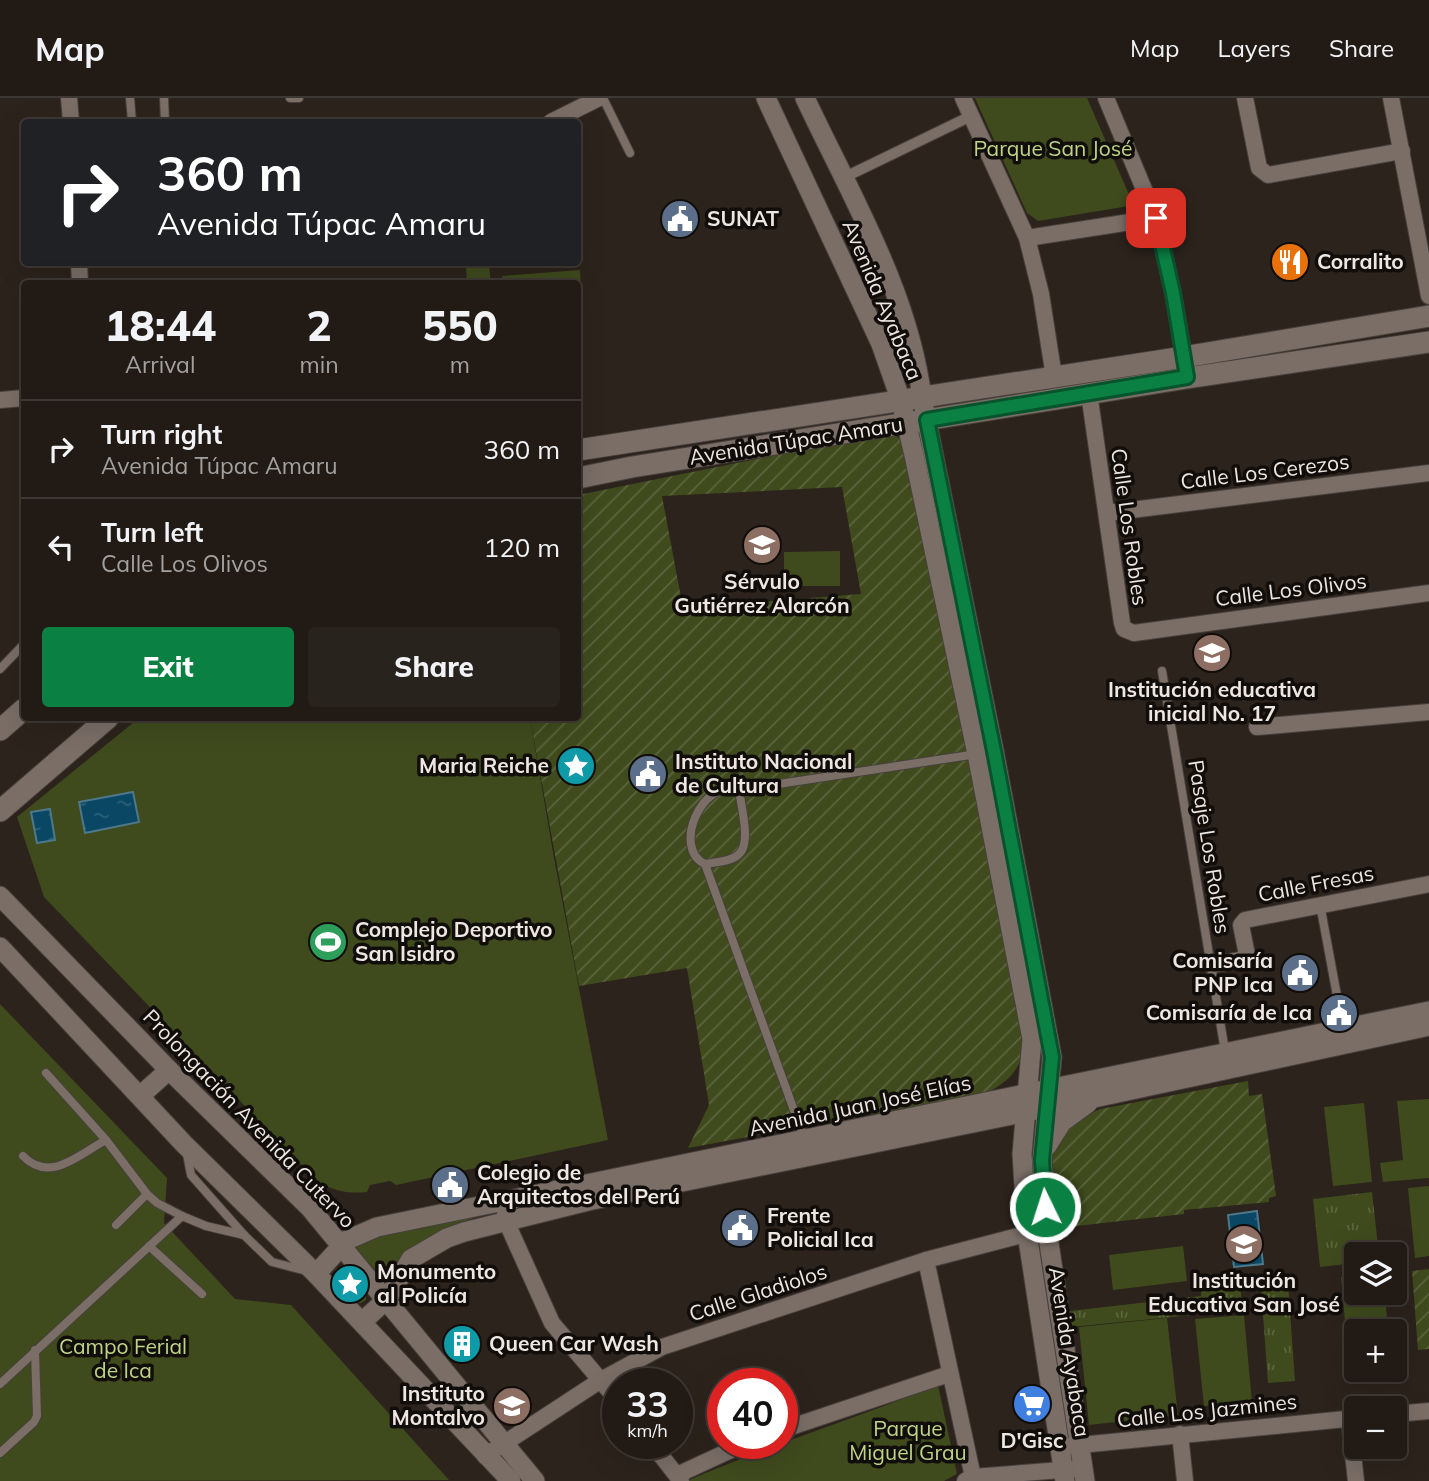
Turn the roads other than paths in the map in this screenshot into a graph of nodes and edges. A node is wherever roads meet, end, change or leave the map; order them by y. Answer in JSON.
{"nodes":[{"id":1,"x":69,"y":98,"type":"edge"},
{"id":2,"x":130,"y":98,"type":"edge"},
{"id":3,"x":164,"y":98,"type":"edge"},
{"id":4,"x":289,"y":98,"type":"edge"},
{"id":5,"x":299,"y":98,"type":"edge"},
{"id":6,"x":601,"y":98,"type":"edge"},
{"id":7,"x":766,"y":98,"type":"edge"},
{"id":8,"x":805,"y":98,"type":"edge"},
{"id":9,"x":963,"y":98,"type":"edge"},
{"id":10,"x":1106,"y":98,"type":"edge"},
{"id":11,"x":1245,"y":98,"type":"edge"},
{"id":12,"x":1391,"y":98,"type":"edge"},
{"id":13,"x":971,"y":116,"type":"junction"},
{"id":14,"x":71,"y":119,"type":"edge"},
{"id":15,"x":132,"y":119,"type":"edge"},
{"id":16,"x":165,"y":119,"type":"edge"},
{"id":17,"x":557,"y":119,"type":"edge"},
{"id":18,"x":1402,"y":151,"type":"junction"},
{"id":19,"x":630,"y":153,"type":"dead end"},
{"id":20,"x":843,"y":178,"type":"junction"},
{"id":21,"x":1156,"y":218,"type":"junction"},
{"id":22,"x":1027,"y":238,"type":"junction"},
{"id":23,"x":1429,"y":296,"type":"edge"},
{"id":24,"x":1429,"y":316,"type":"edge"},
{"id":25,"x":1429,"y":342,"type":"edge"},
{"id":26,"x":1186,"y":367,"type":"junction"},
{"id":27,"x":1054,"y":377,"type":"junction"},
{"id":28,"x":1089,"y":393,"type":"junction"},
{"id":29,"x":21,"y":398,"type":"edge"},
{"id":30,"x":922,"y":398,"type":"junction"},
{"id":31,"x":0,"y":400,"type":"edge"},
{"id":32,"x":901,"y":401,"type":"junction"},
{"id":33,"x":917,"y":422,"type":"junction"},
{"id":34,"x":627,"y":443,"type":"junction"},
{"id":35,"x":581,"y":450,"type":"edge"},
{"id":36,"x":632,"y":467,"type":"junction"},
{"id":37,"x":1429,"y":473,"type":"edge"},
{"id":38,"x":581,"y":477,"type":"edge"},
{"id":39,"x":1107,"y":513,"type":"junction"},
{"id":40,"x":1429,"y":593,"type":"edge"},
{"id":41,"x":1159,"y":629,"type":"joint"},
{"id":42,"x":21,"y":646,"type":"edge"},
{"id":43,"x":4,"y":658,"type":"edge"},
{"id":44,"x":0,"y":669,"type":"edge"},
{"id":45,"x":1162,"y":671,"type":"dead end"},
{"id":46,"x":21,"y":712,"type":"edge"},
{"id":47,"x":1429,"y":712,"type":"edge"},
{"id":48,"x":105,"y":721,"type":"edge"},
{"id":49,"x":1257,"y":727,"type":"dead end"},
{"id":50,"x":0,"y":730,"type":"edge"},
{"id":51,"x":985,"y":752,"type":"junction"},
{"id":52,"x":738,"y":790,"type":"junction"},
{"id":53,"x":0,"y":811,"type":"edge"},
{"id":54,"x":705,"y":864,"type":"junction"},
{"id":55,"x":1429,"y":884,"type":"edge"},
{"id":56,"x":0,"y":896,"type":"edge"},
{"id":57,"x":1320,"y":904,"type":"junction"},
{"id":58,"x":0,"y":947,"type":"edge"},
{"id":59,"x":1211,"y":965,"type":"junction"},
{"id":60,"x":1429,"y":1011,"type":"edge"},
{"id":61,"x":1429,"y":1026,"type":"edge"},
{"id":62,"x":1343,"y":1028,"type":"junction"},
{"id":63,"x":1032,"y":1039,"type":"junction"},
{"id":64,"x":1052,"y":1057,"type":"junction"},
{"id":65,"x":1227,"y":1061,"type":"junction"},
{"id":66,"x":169,"y":1070,"type":"junction"},
{"id":67,"x":46,"y":1073,"type":"dead end"},
{"id":68,"x":1099,"y":1088,"type":"junction"},
{"id":69,"x":140,"y":1096,"type":"junction"},
{"id":70,"x":1048,"y":1098,"type":"junction"},
{"id":71,"x":987,"y":1102,"type":"junction"},
{"id":72,"x":1026,"y":1103,"type":"junction"},
{"id":73,"x":976,"y":1122,"type":"junction"},
{"id":74,"x":106,"y":1140,"type":"junction"},
{"id":75,"x":805,"y":1141,"type":"junction"},
{"id":76,"x":184,"y":1144,"type":"junction"},
{"id":77,"x":1022,"y":1154,"type":"junction"},
{"id":78,"x":23,"y":1156,"type":"dead end"},
{"id":79,"x":1042,"y":1160,"type":"junction"},
{"id":80,"x":147,"y":1194,"type":"junction"},
{"id":81,"x":505,"y":1212,"type":"junction"},
{"id":82,"x":182,"y":1216,"type":"junction"},
{"id":83,"x":116,"y":1225,"type":"dead end"},
{"id":84,"x":1037,"y":1231,"type":"junction"},
{"id":85,"x":244,"y":1235,"type":"junction"},
{"id":86,"x":149,"y":1246,"type":"junction"},
{"id":87,"x":341,"y":1246,"type":"junction"},
{"id":88,"x":926,"y":1260,"type":"junction"},
{"id":89,"x":316,"y":1274,"type":"junction"},
{"id":90,"x":202,"y":1294,"type":"dead end"},
{"id":91,"x":387,"y":1299,"type":"junction"},
{"id":92,"x":362,"y":1322,"type":"junction"},
{"id":93,"x":35,"y":1350,"type":"junction"},
{"id":94,"x":949,"y":1374,"type":"junction"},
{"id":95,"x":601,"y":1380,"type":"junction"},
{"id":96,"x":0,"y":1384,"type":"edge"},
{"id":97,"x":1429,"y":1410,"type":"edge"},
{"id":98,"x":1407,"y":1413,"type":"edge"},
{"id":99,"x":1344,"y":1419,"type":"edge"},
{"id":100,"x":798,"y":1425,"type":"edge"},
{"id":101,"x":1180,"y":1434,"type":"junction"},
{"id":102,"x":504,"y":1444,"type":"junction"},
{"id":103,"x":1071,"y":1446,"type":"junction"},
{"id":104,"x":0,"y":1453,"type":"edge"},
{"id":105,"x":485,"y":1456,"type":"junction"},
{"id":106,"x":664,"y":1459,"type":"edge"},
{"id":107,"x":715,"y":1459,"type":"edge"},
{"id":108,"x":1355,"y":1459,"type":"edge"},
{"id":109,"x":1074,"y":1475,"type":"edge"},
{"id":110,"x":679,"y":1478,"type":"edge"},
{"id":111,"x":969,"y":1479,"type":"edge"},
{"id":112,"x":511,"y":1481,"type":"edge"},
{"id":113,"x":535,"y":1481,"type":"edge"},
{"id":114,"x":1185,"y":1481,"type":"edge"},
{"id":115,"x":1356,"y":1481,"type":"edge"}],
"edges":[{"from":1,"to":14,"type":"street"},
{"from":2,"to":15,"type":"lane"},
{"from":3,"to":16,"type":"lane"},
{"from":4,"to":5,"type":"lane"},
{"from":6,"to":17,"type":"street"},
{"from":6,"to":19,"type":"lane"},
{"from":7,"to":32,"type":"street","name":"Avenida Ayabaca"},
{"from":8,"to":20,"type":"street","name":"Avenida Ayabaca"},
{"from":9,"to":13,"type":"street"},
{"from":10,"to":21,"type":"street"},
{"from":11,"to":18,"type":"street"},
{"from":12,"to":18,"type":"street"},
{"from":13,"to":20,"type":"street"},
{"from":13,"to":22,"type":"street"},
{"from":18,"to":23,"type":"street"},
{"from":20,"to":30,"type":"street","name":"Avenida Ayabaca"},
{"from":21,"to":22,"type":"street"},
{"from":21,"to":26,"type":"street"},
{"from":22,"to":27,"type":"street"},
{"from":24,"to":26,"type":"main road","name":"Avenida Túpac Amaru"},
{"from":25,"to":26,"type":"main road","name":"Avenida Túpac Amaru"},
{"from":26,"to":27,"type":"main road","name":"Avenida Túpac Amaru"},
{"from":26,"to":28,"type":"main road","name":"Avenida Túpac Amaru"},
{"from":27,"to":30,"type":"main road","name":"Avenida Túpac Amaru"},
{"from":28,"to":33,"type":"main road","name":"Avenida Túpac Amaru"},
{"from":28,"to":39,"type":"street","name":"Calle Los Robles"},
{"from":29,"to":31,"type":"street"},
{"from":30,"to":32,"type":"main road","name":"Avenida Túpac Amaru"},
{"from":30,"to":33,"type":"street","name":"Avenida Ayabaca"},
{"from":32,"to":33,"type":"street","name":"Avenida Ayabaca"},
{"from":32,"to":34,"type":"main road","name":"Avenida Túpac Amaru"},
{"from":33,"to":36,"type":"main road","name":"Avenida Túpac Amaru"},
{"from":33,"to":51,"type":"street","name":"Avenida Ayabaca"},
{"from":34,"to":35,"type":"main road","name":"Avenida Túpac Amaru"},
{"from":34,"to":36,"type":"main road"},
{"from":36,"to":38,"type":"main road","name":"Avenida Túpac Amaru"},
{"from":37,"to":39,"type":"street","name":"Calle Los Cerezos"},
{"from":39,"to":41,"type":"street","name":"Calle Los Robles"},
{"from":40,"to":41,"type":"street","name":"Calle Los Olivos"},
{"from":42,"to":43,"type":"lane"},
{"from":43,"to":44,"type":"lane"},
{"from":45,"to":59,"type":"lane","name":"Pasaje Los Robles"},
{"from":46,"to":50,"type":"main road"},
{"from":47,"to":49,"type":"street"},
{"from":48,"to":53,"type":"main road"},
{"from":51,"to":52,"type":"lane"},
{"from":51,"to":63,"type":"street","name":"Avenida Ayabaca"},
{"from":51,"to":64,"type":"street","name":"Avenida Ayabaca"},
{"from":52,"to":54,"type":"lane"},
{"from":52,"to":54,"type":"lane"},
{"from":54,"to":75,"type":"lane"},
{"from":55,"to":57,"type":"street","name":"Calle Fresas"},
{"from":56,"to":66,"type":"street","name":"Prolongación Avenida Cutervo"},
{"from":57,"to":59,"type":"street","name":"Calle Fresas"},
{"from":57,"to":62,"type":"lane"},
{"from":58,"to":69,"type":"street"},
{"from":59,"to":65,"type":"lane","name":"Pasaje Los Robles"},
{"from":60,"to":62,"type":"street","name":"Avenida Juan José Elías"},
{"from":61,"to":65,"type":"street","name":"Avenida Juan José Elías"},
{"from":62,"to":65,"type":"street","name":"Avenida Juan José Elías"},
{"from":63,"to":71,"type":"street"},
{"from":63,"to":72,"type":"street","name":"Avenida Ayabaca"},
{"from":64,"to":68,"type":"street"},
{"from":64,"to":70,"type":"street","name":"Avenida Ayabaca"},
{"from":65,"to":68,"type":"street","name":"Avenida Juan José Elías"},
{"from":66,"to":69,"type":"street"},
{"from":66,"to":87,"type":"street","name":"Prolongación Avenida Cutervo"},
{"from":67,"to":74,"type":"lane"},
{"from":68,"to":70,"type":"street","name":"Avenida Juan José Elías"},
{"from":68,"to":79,"type":"street"},
{"from":69,"to":76,"type":"street"},
{"from":70,"to":72,"type":"street","name":"Avenida Juan José Elías"},
{"from":70,"to":79,"type":"street","name":"Avenida Ayabaca"},
{"from":71,"to":72,"type":"street","name":"Avenida Juan José Elías"},
{"from":71,"to":75,"type":"street","name":"Avenida Juan José Elías"},
{"from":72,"to":73,"type":"street","name":"Avenida Juan José Elías"},
{"from":72,"to":77,"type":"street","name":"Avenida Ayabaca"},
{"from":73,"to":77,"type":"street"},
{"from":73,"to":81,"type":"street","name":"Avenida Juan José Elías"},
{"from":74,"to":78,"type":"lane"},
{"from":74,"to":80,"type":"lane"},
{"from":75,"to":81,"type":"street","name":"Avenida Juan José Elías"},
{"from":76,"to":85,"type":"lane"},
{"from":76,"to":89,"type":"street"},
{"from":77,"to":84,"type":"street","name":"Avenida Ayabaca"},
{"from":79,"to":84,"type":"street","name":"Avenida Ayabaca"},
{"from":80,"to":82,"type":"lane"},
{"from":80,"to":83,"type":"lane"},
{"from":81,"to":87,"type":"street","name":"Avenida Juan José Elías"},
{"from":81,"to":91,"type":"street","name":"Avenida Juan José Elías"},
{"from":81,"to":95,"type":"street"},
{"from":82,"to":85,"type":"lane"},
{"from":82,"to":86,"type":"lane"},
{"from":84,"to":88,"type":"street","name":"Calle Gladiolos"},
{"from":84,"to":103,"type":"street","name":"Avenida Ayabaca"},
{"from":85,"to":89,"type":"lane"},
{"from":86,"to":90,"type":"lane"},
{"from":86,"to":93,"type":"lane"},
{"from":87,"to":89,"type":"street","name":"Avenida Juan José Elías"},
{"from":87,"to":91,"type":"street","name":"Prolongación Avenida Cutervo"},
{"from":88,"to":94,"type":"street"},
{"from":88,"to":95,"type":"street","name":"Calle Gladiolos"},
{"from":89,"to":92,"type":"street"},
{"from":91,"to":92,"type":"street","name":"Avenida Juan José Elías"},
{"from":91,"to":102,"type":"street","name":"Prolongación Avenida Cutervo"},
{"from":92,"to":105,"type":"street"},
{"from":93,"to":96,"type":"lane"},
{"from":93,"to":104,"type":"lane"},
{"from":94,"to":100,"type":"street"},
{"from":94,"to":111,"type":"street"},
{"from":95,"to":102,"type":"street","name":"Calle Gladiolos"},
{"from":97,"to":98,"type":"street"},
{"from":99,"to":101,"type":"street","name":"Calle Los Jazmines"},
{"from":101,"to":103,"type":"street","name":"Calle Los Jazmines"},
{"from":101,"to":114,"type":"street"},
{"from":102,"to":105,"type":"street","name":"Calle Gladiolos"},
{"from":102,"to":113,"type":"street","name":"Prolongación Avenida Cutervo"},
{"from":103,"to":109,"type":"street","name":"Avenida Ayabaca"},
{"from":105,"to":112,"type":"street"},
{"from":106,"to":110,"type":"street"},
{"from":107,"to":110,"type":"street"},
{"from":108,"to":115,"type":"street"},
{"from":109,"to":111,"type":"street"}]}
